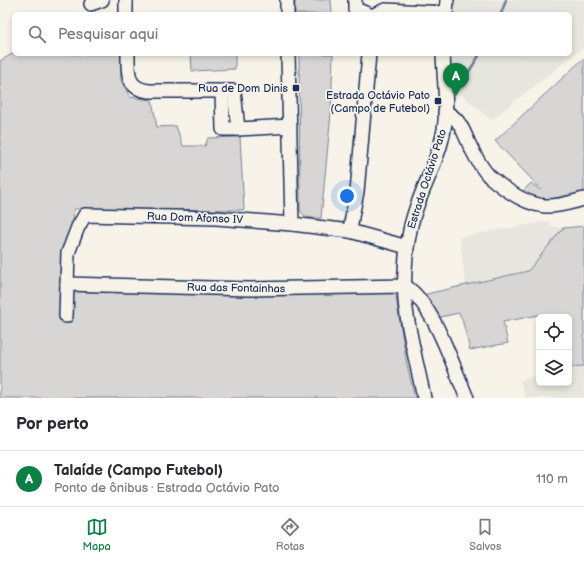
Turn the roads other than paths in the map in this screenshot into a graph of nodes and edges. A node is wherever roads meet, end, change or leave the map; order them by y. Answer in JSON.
{"nodes":[{"id":1,"x":126,"y":0,"type":"edge"},
{"id":2,"x":287,"y":0,"type":"edge"},
{"id":3,"x":355,"y":0,"type":"edge"},
{"id":4,"x":447,"y":0,"type":"edge"},
{"id":5,"x":382,"y":8,"type":"edge"},
{"id":6,"x":126,"y":12,"type":"edge"},
{"id":7,"x":288,"y":12,"type":"edge"},
{"id":8,"x":363,"y":12,"type":"edge"},
{"id":9,"x":425,"y":12,"type":"edge"},
{"id":10,"x":446,"y":12,"type":"edge"},
{"id":11,"x":128,"y":56,"type":"edge"},
{"id":12,"x":288,"y":56,"type":"edge"},
{"id":13,"x":369,"y":56,"type":"edge"},
{"id":14,"x":443,"y":56,"type":"edge"},
{"id":15,"x":445,"y":112,"type":"junction"},
{"id":16,"x":290,"y":126,"type":"junction"},
{"id":17,"x":584,"y":199,"type":"edge"},
{"id":18,"x":292,"y":224,"type":"junction"},
{"id":19,"x":350,"y":231,"type":"junction"},
{"id":20,"x":407,"y":247,"type":"junction"},
{"id":21,"x":67,"y":284,"type":"junction"},
{"id":22,"x":405,"y":286,"type":"junction"},
{"id":23,"x":66,"y":316,"type":"dead end"},
{"id":24,"x":424,"y":398,"type":"edge"},
{"id":25,"x":467,"y":398,"type":"edge"}],
"edges":[{"from":1,"to":6,"type":"street"},
{"from":2,"to":7,"type":"street"},
{"from":3,"to":8,"type":"street"},
{"from":4,"to":10,"type":"street"},
{"from":5,"to":9,"type":"street"},
{"from":11,"to":16,"type":"street"},
{"from":12,"to":16,"type":"street"},
{"from":13,"to":19,"type":"street"},
{"from":14,"to":15,"type":"street","name":"Estrada Octávio Pato"},
{"from":15,"to":17,"type":"street"},
{"from":15,"to":20,"type":"street","name":"Estrada Octávio Pato"},
{"from":16,"to":18,"type":"street"},
{"from":18,"to":19,"type":"street","name":"Rua Dom Afonso IV"},
{"from":18,"to":21,"type":"street","name":"Rua Dom Afonso IV"},
{"from":19,"to":20,"type":"street","name":"Rua Dom Afonso IV"},
{"from":20,"to":22,"type":"street","name":"Estrada Octávio Pato"},
{"from":21,"to":22,"type":"street","name":"Rua das Fontainhas"},
{"from":21,"to":23,"type":"street","name":"Rua Dom Afonso IV"},
{"from":22,"to":24,"type":"street","name":"Estrada Octávio Pato"},
{"from":22,"to":25,"type":"street"}]}
